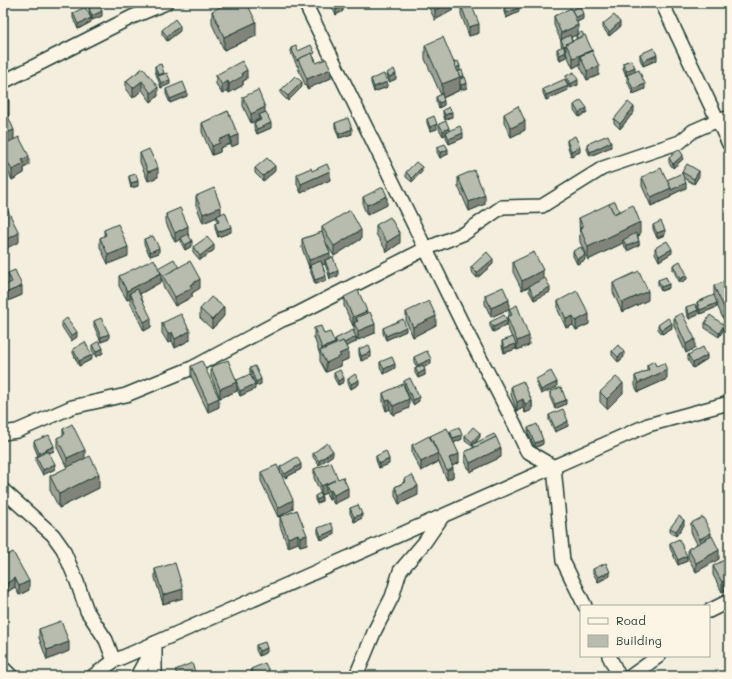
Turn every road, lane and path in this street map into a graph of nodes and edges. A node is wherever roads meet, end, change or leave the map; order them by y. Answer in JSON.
{"nodes":[{"id":1,"x":166,"y":3,"type":"edge"},
{"id":2,"x":305,"y":3,"type":"edge"},
{"id":3,"x":662,"y":3,"type":"edge"},
{"id":4,"x":3,"y":82,"type":"edge"},
{"id":5,"x":723,"y":119,"type":"edge"},
{"id":6,"x":729,"y":144,"type":"edge"},
{"id":7,"x":425,"y":249,"type":"junction"},
{"id":8,"x":729,"y":403,"type":"edge"},
{"id":9,"x":3,"y":433,"type":"edge"},
{"id":10,"x":554,"y":467,"type":"junction"},
{"id":11,"x":3,"y":490,"type":"edge"},
{"id":12,"x":442,"y":517,"type":"junction"},
{"id":13,"x":729,"y":601,"type":"edge"},
{"id":14,"x":585,"y":605,"type":"edge"},
{"id":15,"x":710,"y":610,"type":"edge"},
{"id":16,"x":154,"y":643,"type":"junction"},
{"id":17,"x":610,"y":657,"type":"edge"},
{"id":18,"x":658,"y":657,"type":"edge"},
{"id":19,"x":114,"y":661,"type":"junction"},
{"id":20,"x":3,"y":668,"type":"edge"},
{"id":21,"x":11,"y":676,"type":"edge"},
{"id":22,"x":93,"y":676,"type":"edge"},
{"id":23,"x":137,"y":676,"type":"edge"},
{"id":24,"x":154,"y":676,"type":"edge"},
{"id":25,"x":356,"y":676,"type":"edge"},
{"id":26,"x":619,"y":676,"type":"edge"},
{"id":27,"x":631,"y":676,"type":"edge"}],
"edges":[{"from":1,"to":4,"type":"street"},
{"from":2,"to":7,"type":"street"},
{"from":3,"to":5,"type":"street"},
{"from":5,"to":6,"type":"street"},
{"from":5,"to":7,"type":"street"},
{"from":7,"to":9,"type":"street"},
{"from":7,"to":10,"type":"street"},
{"from":8,"to":10,"type":"street"},
{"from":10,"to":12,"type":"street"},
{"from":10,"to":14,"type":"street"},
{"from":11,"to":19,"type":"street"},
{"from":12,"to":16,"type":"street"},
{"from":12,"to":25,"type":"street"},
{"from":13,"to":15,"type":"street"},
{"from":16,"to":19,"type":"street"},
{"from":16,"to":23,"type":"street"},
{"from":16,"to":24,"type":"street"},
{"from":17,"to":26,"type":"street"},
{"from":18,"to":27,"type":"street"},
{"from":19,"to":22,"type":"street"},
{"from":20,"to":21,"type":"street"}]}
